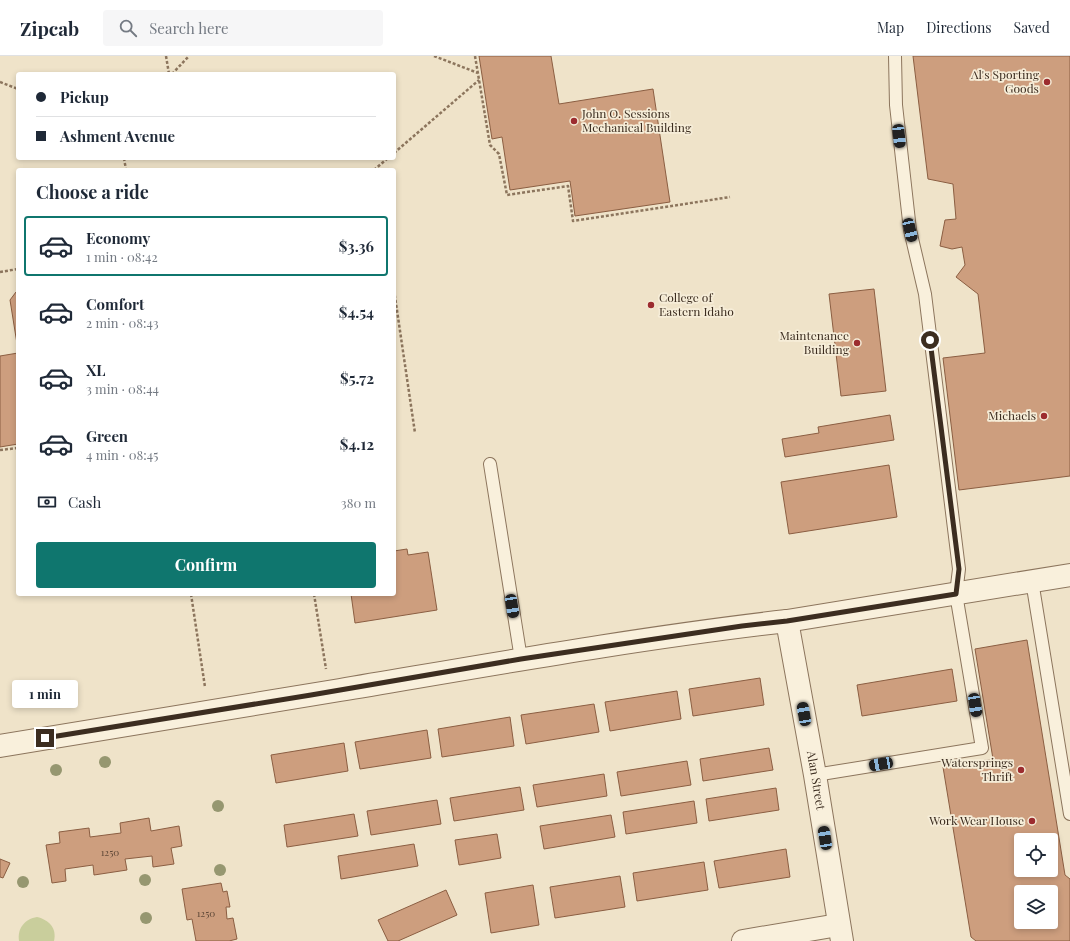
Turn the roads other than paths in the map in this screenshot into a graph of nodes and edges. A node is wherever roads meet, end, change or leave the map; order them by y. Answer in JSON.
{"nodes":[{"id":1,"x":895,"y":56,"type":"edge"},
{"id":2,"x":490,"y":464,"type":"dead end"},
{"id":3,"x":1070,"y":575,"type":"edge"},
{"id":4,"x":1032,"y":581,"type":"junction"},
{"id":5,"x":956,"y":594,"type":"junction"},
{"id":6,"x":787,"y":621,"type":"junction"},
{"id":7,"x":521,"y":659,"type":"junction"},
{"id":8,"x":0,"y":746,"type":"edge"},
{"id":9,"x":815,"y":775,"type":"junction"},
{"id":10,"x":1070,"y":814,"type":"edge"},
{"id":11,"x":840,"y":933,"type":"edge"},
{"id":12,"x":743,"y":941,"type":"edge"}],
"edges":[{"from":1,"to":5,"type":"lane"},
{"from":2,"to":7,"type":"lane"},
{"from":3,"to":4,"type":"street"},
{"from":4,"to":5,"type":"street"},
{"from":4,"to":10,"type":"lane"},
{"from":5,"to":6,"type":"street"},
{"from":5,"to":9,"type":"lane"},
{"from":6,"to":7,"type":"street"},
{"from":6,"to":9,"type":"street","name":"Alan Street"},
{"from":7,"to":8,"type":"street"},
{"from":9,"to":11,"type":"street","name":"Alan Street"},
{"from":11,"to":12,"type":"street"}]}
